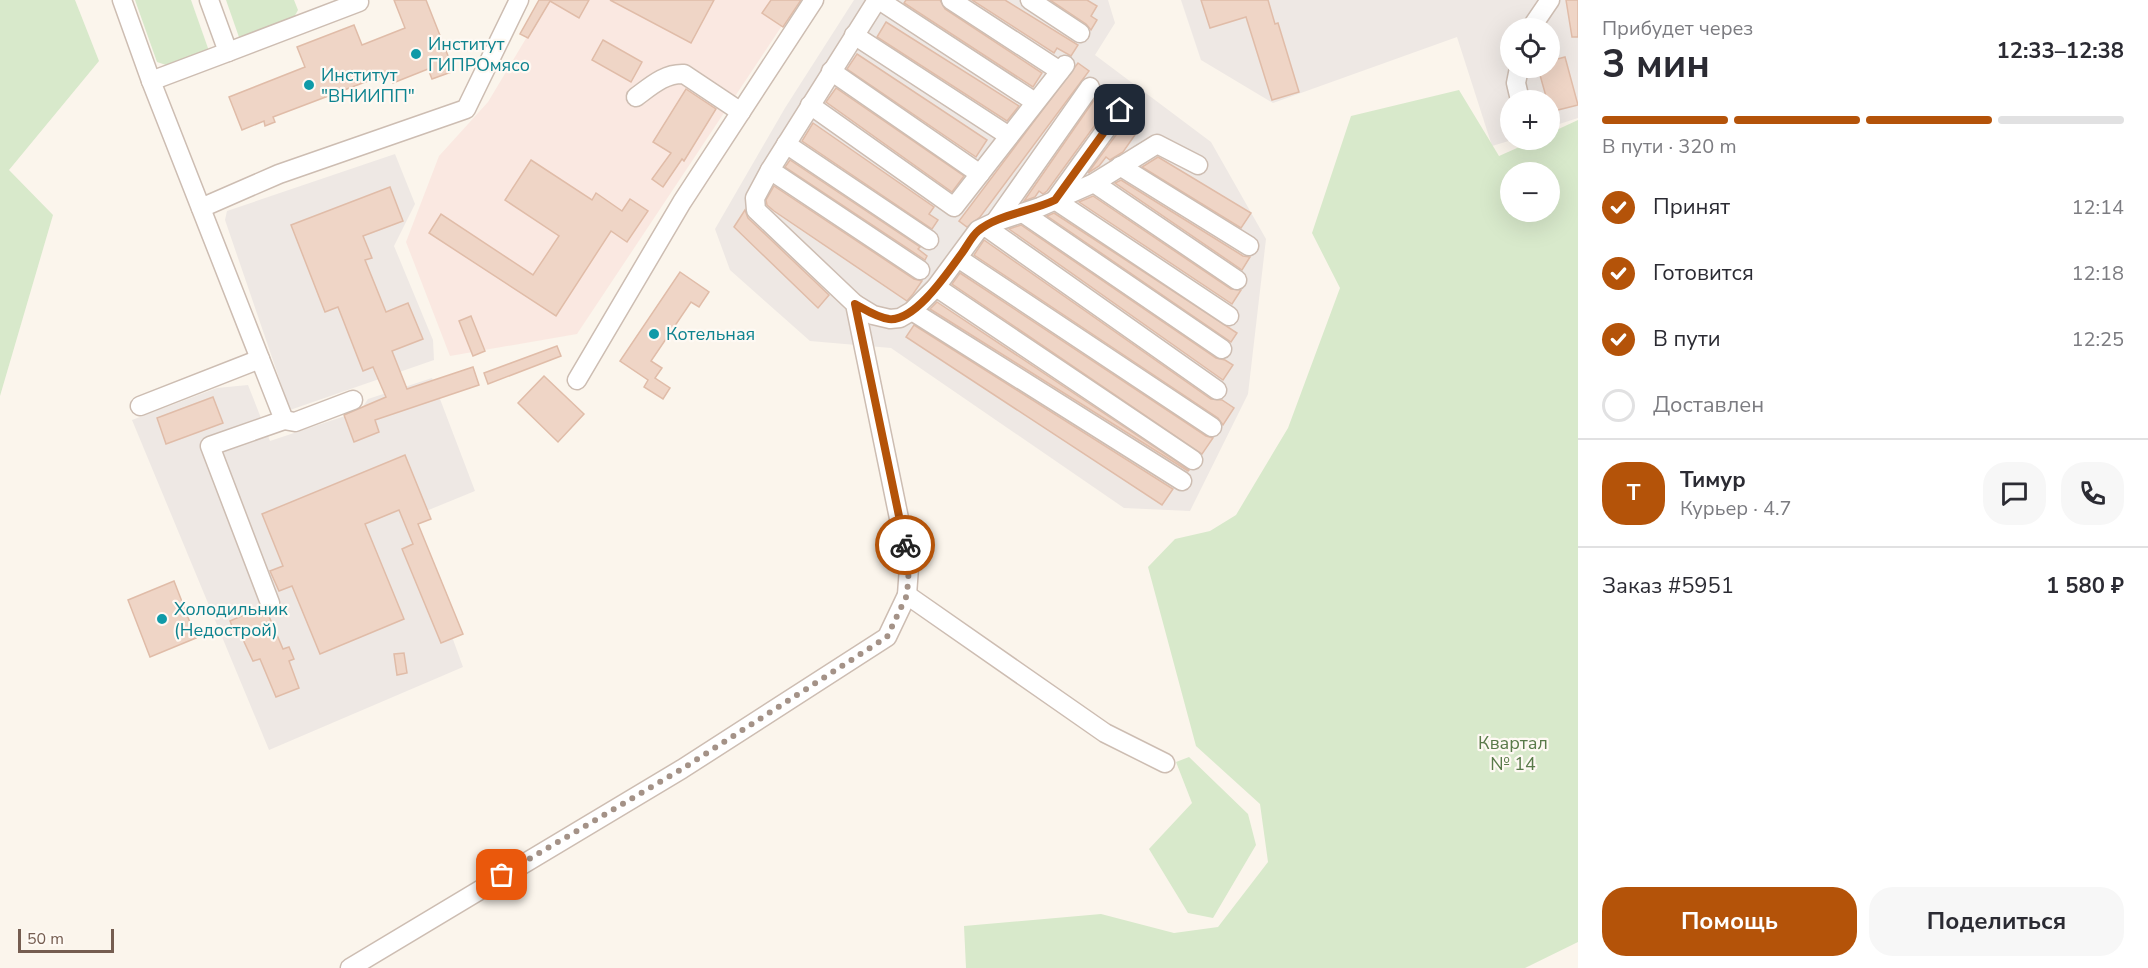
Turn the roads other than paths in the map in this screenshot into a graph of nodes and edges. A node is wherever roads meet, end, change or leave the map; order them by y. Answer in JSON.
{"nodes":[{"id":1,"x":122,"y":0,"type":"edge"},
{"id":2,"x":209,"y":0,"type":"edge"},
{"id":3,"x":358,"y":0,"type":"edge"},
{"id":4,"x":519,"y":0,"type":"edge"},
{"id":5,"x":814,"y":0,"type":"edge"},
{"id":6,"x":878,"y":0,"type":"edge"},
{"id":7,"x":951,"y":0,"type":"edge"},
{"id":8,"x":1030,"y":0,"type":"edge"},
{"id":9,"x":1550,"y":0,"type":"edge"},
{"id":10,"x":1538,"y":18,"type":"edge"},
{"id":11,"x":1080,"y":33,"type":"dead end"},
{"id":12,"x":854,"y":35,"type":"junction"},
{"id":13,"x":228,"y":52,"type":"junction"},
{"id":14,"x":831,"y":71,"type":"junction"},
{"id":15,"x":151,"y":81,"type":"junction"},
{"id":16,"x":1090,"y":87,"type":"dead end"},
{"id":17,"x":636,"y":97,"type":"dead end"},
{"id":18,"x":1035,"y":102,"type":"junction"},
{"id":19,"x":810,"y":105,"type":"junction"},
{"id":20,"x":1120,"y":110,"type":"dead end"},
{"id":21,"x":741,"y":112,"type":"junction"},
{"id":22,"x":1009,"y":136,"type":"junction"},
{"id":23,"x":786,"y":144,"type":"junction"},
{"id":24,"x":1198,"y":165,"type":"dead end"},
{"id":25,"x":1120,"y":166,"type":"junction"},
{"id":26,"x":770,"y":170,"type":"junction"},
{"id":27,"x":980,"y":174,"type":"junction"},
{"id":28,"x":1094,"y":183,"type":"junction"},
{"id":29,"x":1055,"y":200,"type":"junction"},
{"id":30,"x":201,"y":208,"type":"junction"},
{"id":31,"x":1023,"y":213,"type":"junction"},
{"id":32,"x":991,"y":224,"type":"junction"},
{"id":33,"x":929,"y":240,"type":"dead end"},
{"id":34,"x":1249,"y":246,"type":"dead end"},
{"id":35,"x":958,"y":258,"type":"junction"},
{"id":36,"x":920,"y":270,"type":"dead end"},
{"id":37,"x":1237,"y":280,"type":"dead end"},
{"id":38,"x":936,"y":287,"type":"junction"},
{"id":39,"x":855,"y":304,"type":"junction"},
{"id":40,"x":912,"y":311,"type":"junction"},
{"id":41,"x":1229,"y":316,"type":"dead end"},
{"id":42,"x":1222,"y":349,"type":"dead end"},
{"id":43,"x":260,"y":359,"type":"junction"},
{"id":44,"x":577,"y":381,"type":"dead end"},
{"id":45,"x":1217,"y":390,"type":"dead end"},
{"id":46,"x":352,"y":400,"type":"dead end"},
{"id":47,"x":140,"y":406,"type":"dead end"},
{"id":48,"x":284,"y":420,"type":"junction"},
{"id":49,"x":1212,"y":427,"type":"dead end"},
{"id":50,"x":1193,"y":460,"type":"dead end"},
{"id":51,"x":1182,"y":481,"type":"dead end"},
{"id":52,"x":907,"y":595,"type":"junction"},
{"id":53,"x":270,"y":603,"type":"dead end"},
{"id":54,"x":1165,"y":762,"type":"dead end"},
{"id":55,"x":350,"y":968,"type":"edge"}],
"edges":[{"from":1,"to":15,"type":"street"},
{"from":2,"to":13,"type":"street"},
{"from":3,"to":13,"type":"street"},
{"from":4,"to":30,"type":"street"},
{"from":5,"to":21,"type":"street"},
{"from":6,"to":12,"type":"street"},
{"from":6,"to":18,"type":"street"},
{"from":7,"to":18,"type":"street"},
{"from":8,"to":11,"type":"street"},
{"from":9,"to":10,"type":"street"},
{"from":12,"to":14,"type":"street"},
{"from":12,"to":22,"type":"street"},
{"from":13,"to":15,"type":"street"},
{"from":14,"to":19,"type":"street"},
{"from":14,"to":27,"type":"street"},
{"from":15,"to":30,"type":"street"},
{"from":16,"to":32,"type":"street"},
{"from":17,"to":21,"type":"street"},
{"from":18,"to":22,"type":"street"},
{"from":19,"to":23,"type":"street"},
{"from":19,"to":27,"type":"street"},
{"from":20,"to":29,"type":"street"},
{"from":21,"to":44,"type":"street"},
{"from":22,"to":27,"type":"street"},
{"from":23,"to":26,"type":"street"},
{"from":23,"to":33,"type":"street"},
{"from":24,"to":25,"type":"street"},
{"from":25,"to":28,"type":"street"},
{"from":25,"to":34,"type":"street"},
{"from":26,"to":36,"type":"street"},
{"from":26,"to":39,"type":"street"},
{"from":28,"to":29,"type":"street"},
{"from":28,"to":37,"type":"street"},
{"from":29,"to":31,"type":"street"},
{"from":29,"to":41,"type":"street"},
{"from":30,"to":43,"type":"street"},
{"from":31,"to":32,"type":"street"},
{"from":31,"to":42,"type":"street"},
{"from":32,"to":35,"type":"street"},
{"from":32,"to":45,"type":"street"},
{"from":35,"to":38,"type":"street"},
{"from":35,"to":49,"type":"street"},
{"from":38,"to":40,"type":"street"},
{"from":38,"to":50,"type":"street"},
{"from":39,"to":40,"type":"street"},
{"from":39,"to":52,"type":"street"},
{"from":40,"to":51,"type":"street"},
{"from":43,"to":47,"type":"street"},
{"from":43,"to":48,"type":"street"},
{"from":46,"to":48,"type":"street"},
{"from":48,"to":53,"type":"street"},
{"from":52,"to":54,"type":"street"},
{"from":52,"to":55,"type":"street"}]}
